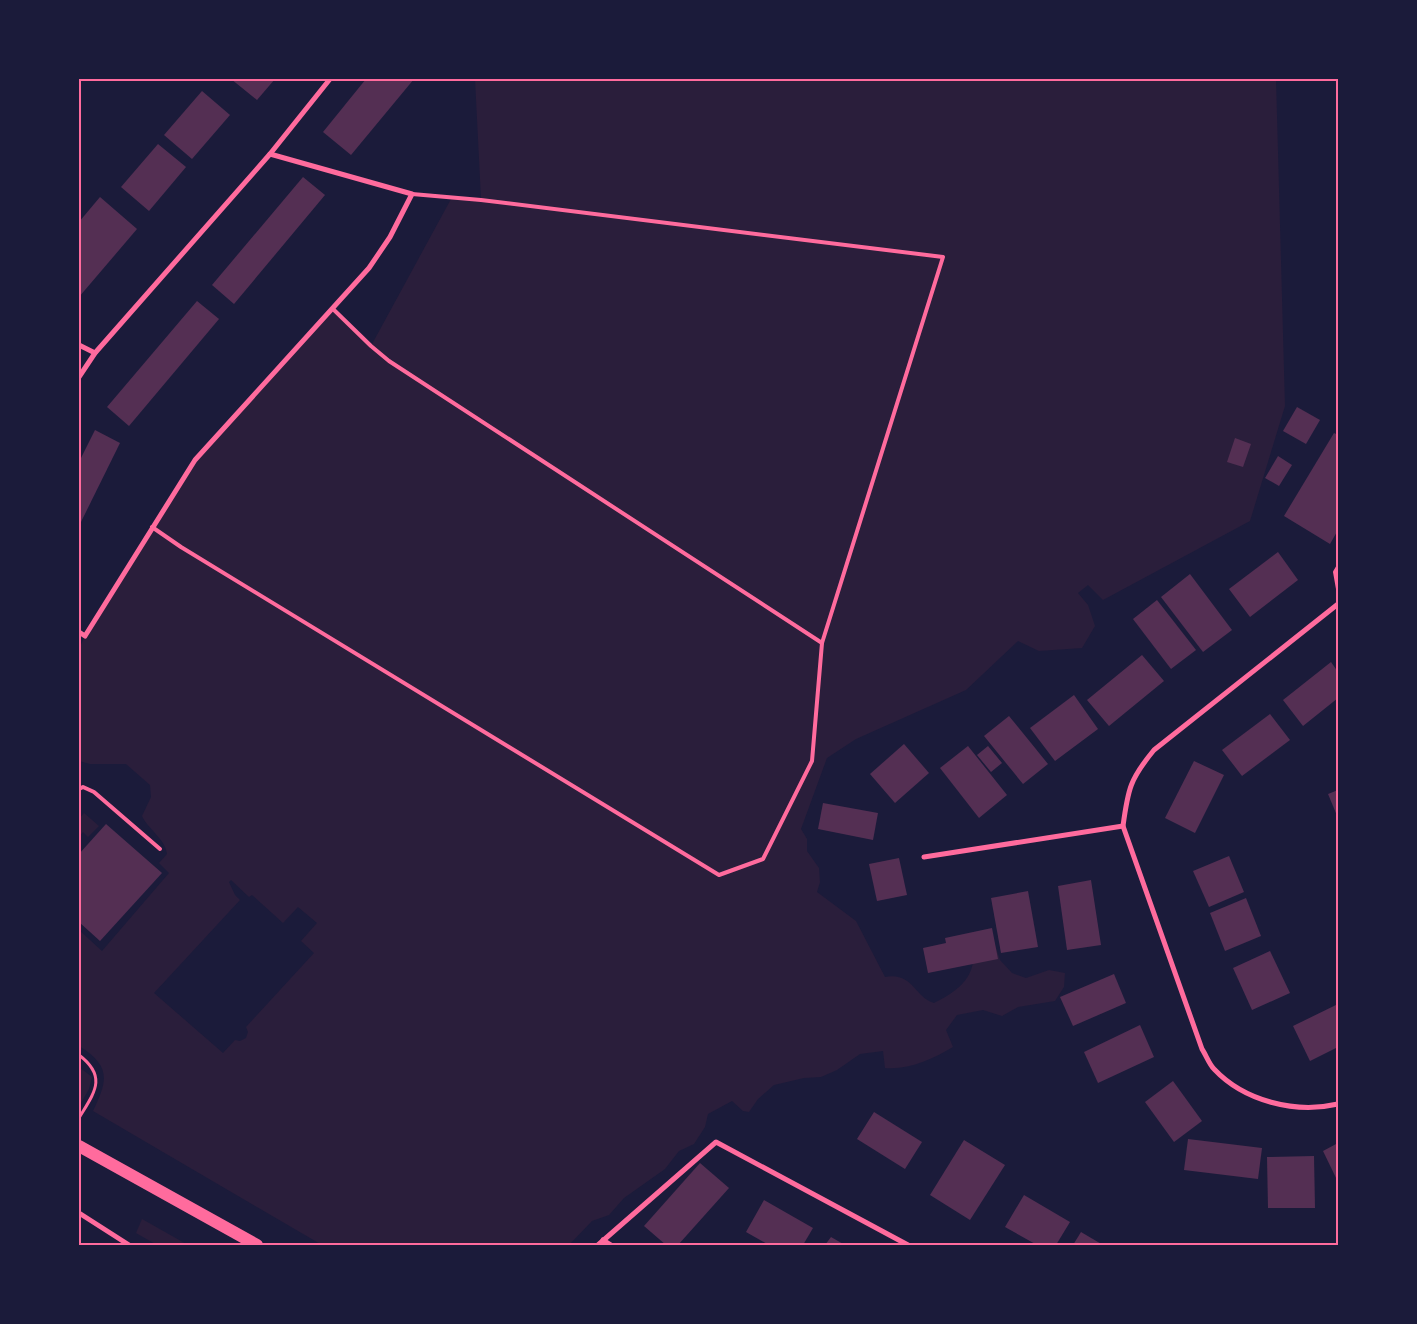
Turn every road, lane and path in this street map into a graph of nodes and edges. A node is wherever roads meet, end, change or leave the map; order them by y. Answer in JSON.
{"nodes":[{"id":1,"x":330,"y":79,"type":"edge"},
{"id":2,"x":270,"y":154,"type":"junction"},
{"id":3,"x":412,"y":194,"type":"junction"},
{"id":4,"x":333,"y":309,"type":"junction"},
{"id":5,"x":79,"y":345,"type":"edge"},
{"id":6,"x":95,"y":353,"type":"junction"},
{"id":7,"x":79,"y":377,"type":"edge"},
{"id":8,"x":152,"y":527,"type":"junction"},
{"id":9,"x":1338,"y":567,"type":"edge"},
{"id":10,"x":1338,"y":589,"type":"edge"},
{"id":11,"x":1338,"y":604,"type":"edge"},
{"id":12,"x":79,"y":632,"type":"edge"},
{"id":13,"x":822,"y":643,"type":"junction"},
{"id":14,"x":79,"y":789,"type":"edge"},
{"id":15,"x":1123,"y":826,"type":"junction"},
{"id":16,"x":160,"y":849,"type":"dead end"},
{"id":17,"x":924,"y":857,"type":"dead end"},
{"id":18,"x":79,"y":1056,"type":"edge"},
{"id":19,"x":1338,"y":1104,"type":"edge"},
{"id":20,"x":79,"y":1118,"type":"edge"},
{"id":21,"x":79,"y":1146,"type":"edge"},
{"id":22,"x":79,"y":1213,"type":"edge"},
{"id":23,"x":603,"y":1240,"type":"junction"},
{"id":24,"x":129,"y":1245,"type":"edge"},
{"id":25,"x":257,"y":1245,"type":"edge"},
{"id":26,"x":598,"y":1245,"type":"edge"},
{"id":27,"x":611,"y":1245,"type":"edge"},
{"id":28,"x":908,"y":1245,"type":"edge"}],
"edges":[{"from":1,"to":2,"type":"street"},
{"from":2,"to":3,"type":"street"},
{"from":2,"to":6,"type":"street"},
{"from":3,"to":4,"type":"street"},
{"from":3,"to":13,"type":"lane"},
{"from":4,"to":8,"type":"street"},
{"from":4,"to":13,"type":"lane"},
{"from":5,"to":6,"type":"street"},
{"from":6,"to":7,"type":"street"},
{"from":8,"to":12,"type":"street"},
{"from":8,"to":13,"type":"lane"},
{"from":9,"to":10,"type":"lane"},
{"from":11,"to":15,"type":"street"},
{"from":14,"to":16,"type":"lane"},
{"from":15,"to":17,"type":"street"},
{"from":15,"to":19,"type":"street"},
{"from":18,"to":20,"type":"path"},
{"from":21,"to":25,"type":"main road"},
{"from":22,"to":24,"type":"street"},
{"from":23,"to":26,"type":"street"},
{"from":23,"to":27,"type":"street"},
{"from":23,"to":28,"type":"street"}]}
